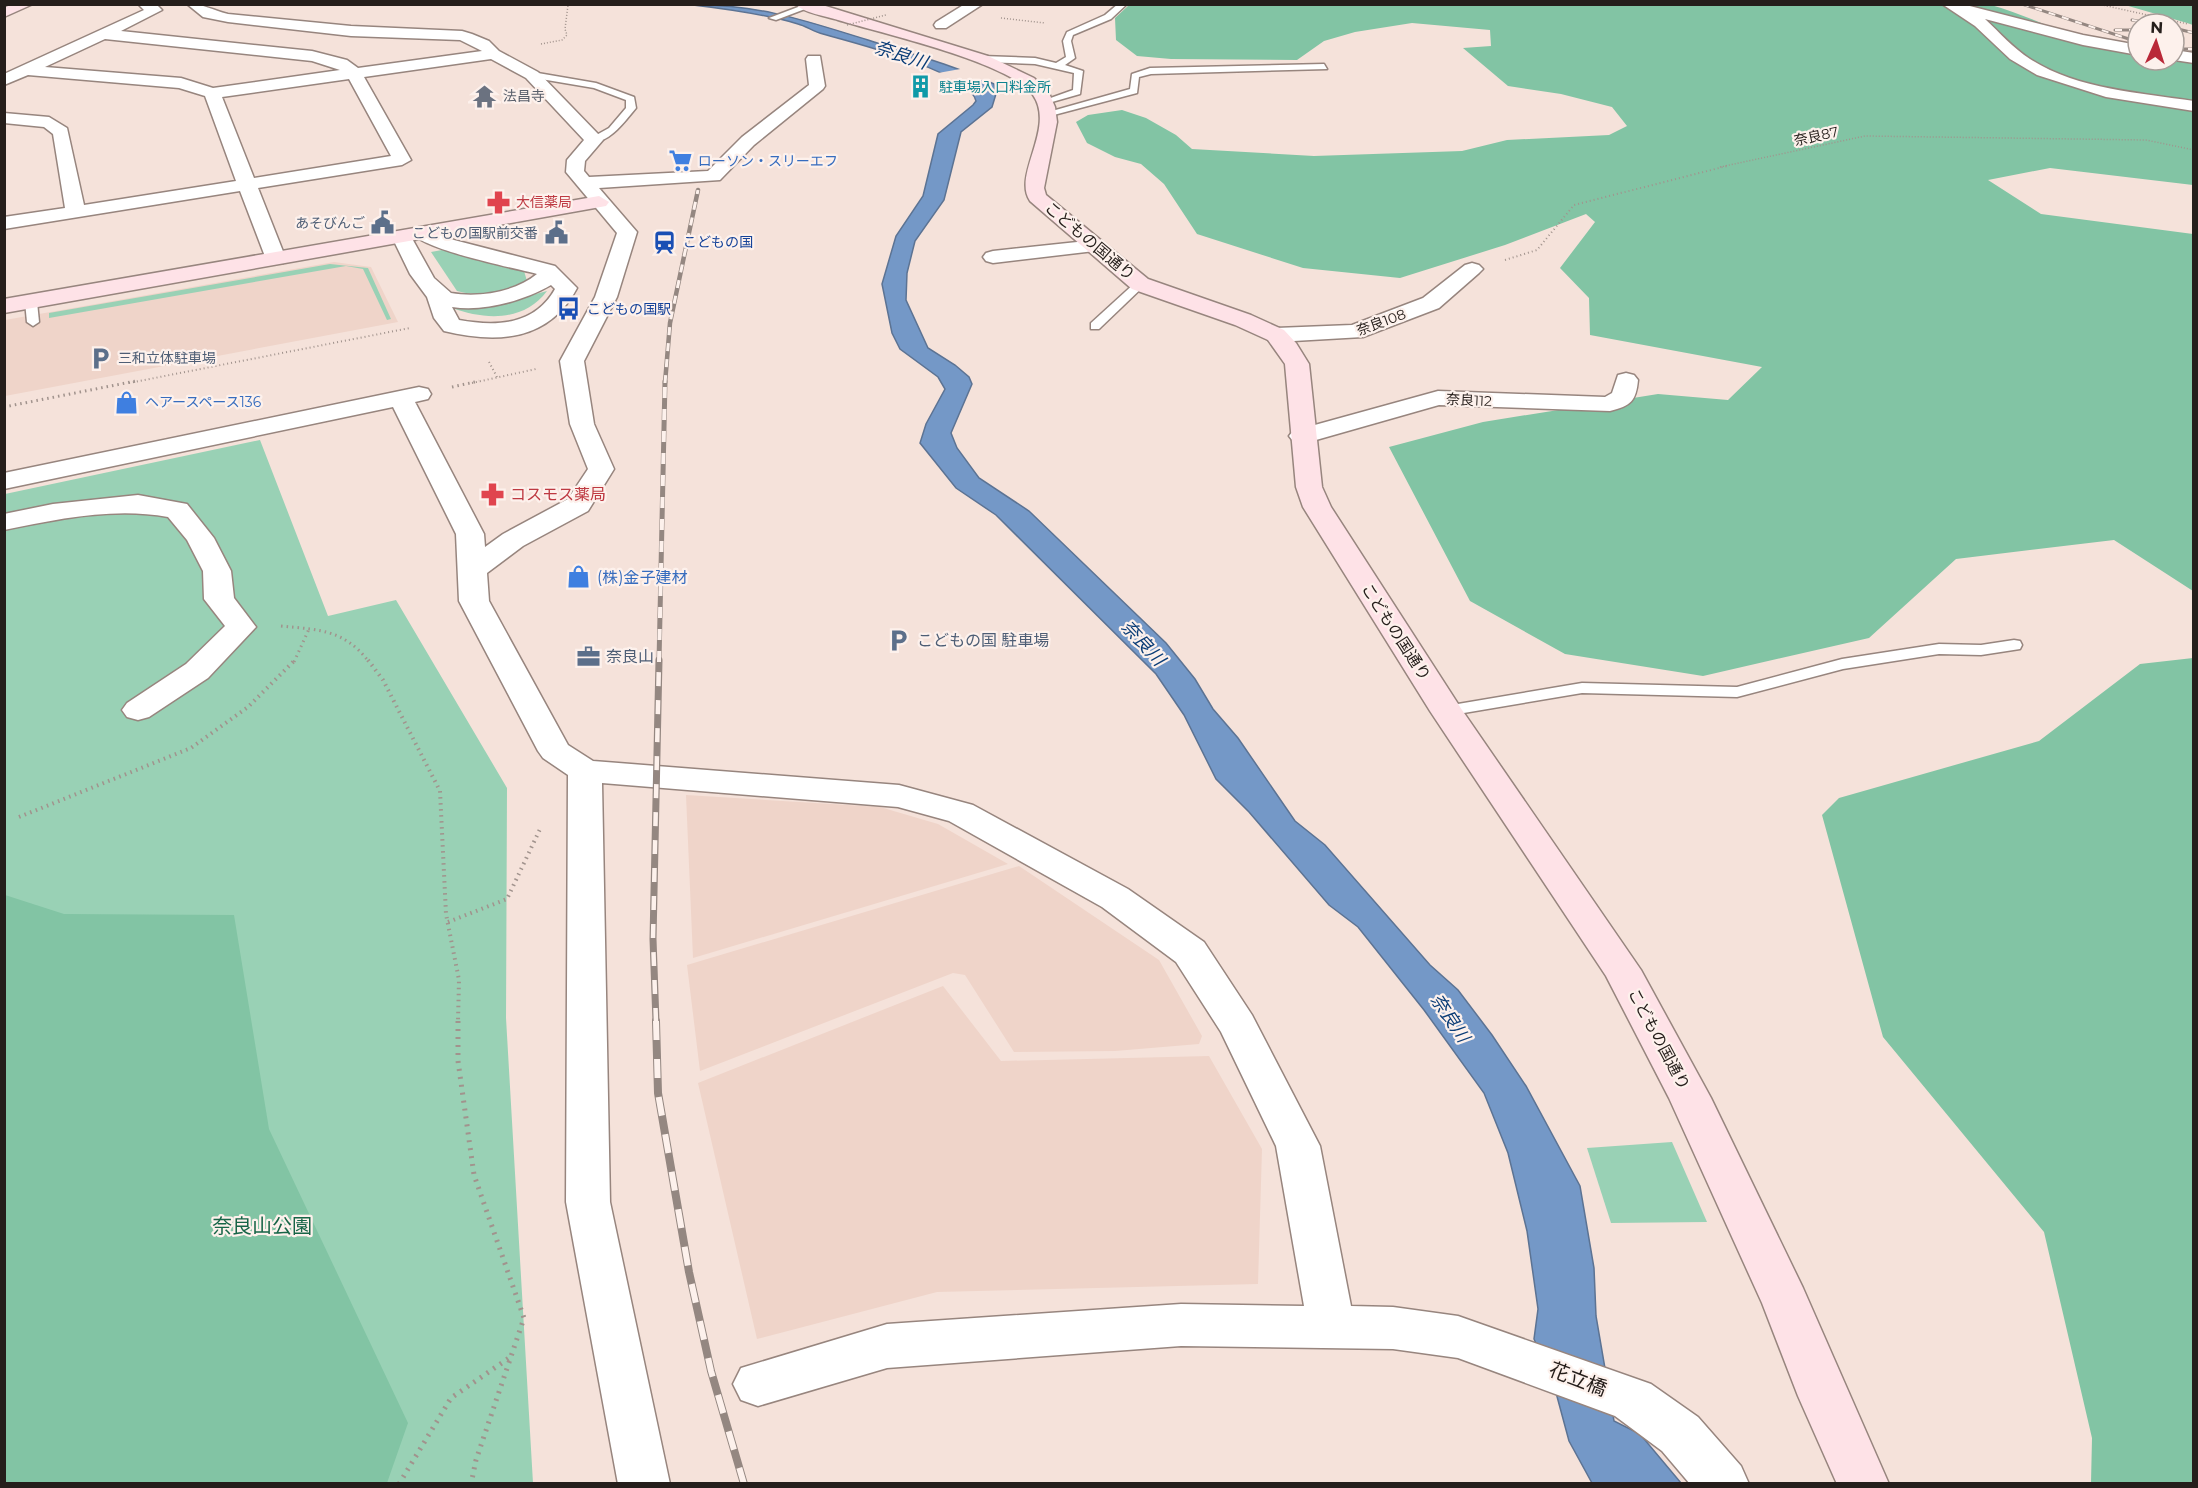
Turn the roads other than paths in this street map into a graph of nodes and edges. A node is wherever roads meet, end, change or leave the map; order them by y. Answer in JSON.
{"nodes":[{"id":1,"x":26,"y":4,"type":"edge"},
{"id":2,"x":145,"y":4,"type":"edge"},
{"id":3,"x":194,"y":4,"type":"edge"},
{"id":4,"x":976,"y":4,"type":"edge"},
{"id":5,"x":1123,"y":4,"type":"edge"},
{"id":6,"x":1949,"y":4,"type":"edge"},
{"id":7,"x":801,"y":8,"type":"edge"},
{"id":8,"x":1966,"y":10,"type":"junction"},
{"id":9,"x":4,"y":13,"type":"edge"},
{"id":10,"x":773,"y":18,"type":"dead end"},
{"id":11,"x":941,"y":25,"type":"dead end"},
{"id":12,"x":104,"y":34,"type":"junction"},
{"id":13,"x":2126,"y":48,"type":"edge"},
{"id":14,"x":491,"y":51,"type":"junction"},
{"id":15,"x":814,"y":59,"type":"dead end"},
{"id":16,"x":982,"y":59,"type":"junction"},
{"id":17,"x":1059,"y":65,"type":"junction"},
{"id":18,"x":1324,"y":67,"type":"dead end"},
{"id":19,"x":27,"y":70,"type":"junction"},
{"id":20,"x":354,"y":73,"type":"junction"},
{"id":21,"x":532,"y":75,"type":"junction"},
{"id":22,"x":4,"y":80,"type":"edge"},
{"id":23,"x":212,"y":93,"type":"junction"},
{"id":24,"x":2193,"y":106,"type":"edge"},
{"id":25,"x":1049,"y":108,"type":"junction"},
{"id":26,"x":4,"y":118,"type":"edge"},
{"id":27,"x":594,"y":140,"type":"junction"},
{"id":28,"x":246,"y":184,"type":"junction"},
{"id":29,"x":597,"y":189,"type":"junction"},
{"id":30,"x":75,"y":211,"type":"junction"},
{"id":31,"x":4,"y":223,"type":"edge"},
{"id":32,"x":412,"y":235,"type":"junction"},
{"id":33,"x":1096,"y":246,"type":"junction"},
{"id":34,"x":993,"y":258,"type":"dead end"},
{"id":35,"x":276,"y":259,"type":"junction"},
{"id":36,"x":1472,"y":269,"type":"road end"},
{"id":37,"x":551,"y":272,"type":"junction"},
{"id":38,"x":1140,"y":284,"type":"junction"},
{"id":39,"x":437,"y":295,"type":"junction"},
{"id":40,"x":4,"y":306,"type":"edge"},
{"id":41,"x":1095,"y":326,"type":"dead end"},
{"id":42,"x":1276,"y":335,"type":"junction"},
{"id":43,"x":1626,"y":380,"type":"dead end"},
{"id":44,"x":1302,"y":436,"type":"junction"},
{"id":45,"x":4,"y":481,"type":"edge"},
{"id":46,"x":4,"y":522,"type":"edge"},
{"id":47,"x":473,"y":570,"type":"junction"},
{"id":48,"x":2014,"y":645,"type":"dead end"},
{"id":49,"x":138,"y":710,"type":"dead end"},
{"id":50,"x":1446,"y":711,"type":"junction"},
{"id":51,"x":578,"y":767,"type":"junction"},
{"id":52,"x":1331,"y":1328,"type":"junction"},
{"id":53,"x":758,"y":1384,"type":"dead end"},
{"id":54,"x":644,"y":1484,"type":"edge"},
{"id":55,"x":1723,"y":1484,"type":"edge"},
{"id":56,"x":1863,"y":1484,"type":"edge"}],
"edges":[{"from":1,"to":9,"type":"main road"},
{"from":2,"to":12,"type":"street"},
{"from":3,"to":14,"type":"street"},
{"from":4,"to":11,"type":"street"},
{"from":5,"to":17,"type":"lane"},
{"from":6,"to":8,"type":"street"},
{"from":7,"to":10,"type":"lane"},
{"from":7,"to":16,"type":"main road"},
{"from":8,"to":13,"type":"street"},
{"from":8,"to":24,"type":"street"},
{"from":12,"to":19,"type":"street"},
{"from":12,"to":20,"type":"street"},
{"from":14,"to":20,"type":"street"},
{"from":14,"to":21,"type":"street"},
{"from":15,"to":29,"type":"street"},
{"from":16,"to":17,"type":"lane"},
{"from":16,"to":25,"type":"main road"},
{"from":17,"to":25,"type":"lane"},
{"from":18,"to":25,"type":"lane"},
{"from":19,"to":22,"type":"street"},
{"from":19,"to":23,"type":"street"},
{"from":20,"to":23,"type":"street"},
{"from":20,"to":28,"type":"street"},
{"from":21,"to":27,"type":"street"},
{"from":21,"to":27,"type":"lane"},
{"from":23,"to":28,"type":"street"},
{"from":25,"to":33,"type":"main road","name":"こどもの国通り"},
{"from":26,"to":30,"type":"street"},
{"from":27,"to":29,"type":"street"},
{"from":28,"to":30,"type":"street"},
{"from":28,"to":35,"type":"street"},
{"from":29,"to":32,"type":"main road"},
{"from":29,"to":47,"type":"street"},
{"from":30,"to":31,"type":"street"},
{"from":32,"to":35,"type":"main road"},
{"from":32,"to":37,"type":"street"},
{"from":32,"to":39,"type":"street"},
{"from":33,"to":34,"type":"street"},
{"from":33,"to":38,"type":"main road","name":"こどもの国通り"},
{"from":35,"to":40,"type":"main road"},
{"from":36,"to":42,"type":"street","name":"奈良108"},
{"from":37,"to":39,"type":"street"},
{"from":37,"to":39,"type":"street"},
{"from":38,"to":41,"type":"lane"},
{"from":38,"to":42,"type":"main road","name":"こどもの国通り"},
{"from":42,"to":44,"type":"main road","name":"こどもの国通り"},
{"from":43,"to":44,"type":"street","name":"奈良112"},
{"from":44,"to":50,"type":"main road","name":"こどもの国通り"},
{"from":45,"to":47,"type":"street"},
{"from":46,"to":49,"type":"street"},
{"from":47,"to":51,"type":"street"},
{"from":48,"to":50,"type":"lane"},
{"from":50,"to":56,"type":"main road","name":"こどもの国通り"},
{"from":51,"to":52,"type":"street"},
{"from":51,"to":54,"type":"street"},
{"from":52,"to":53,"type":"street","name":"花立橋"},
{"from":52,"to":55,"type":"street","name":"花立橋"}]}
